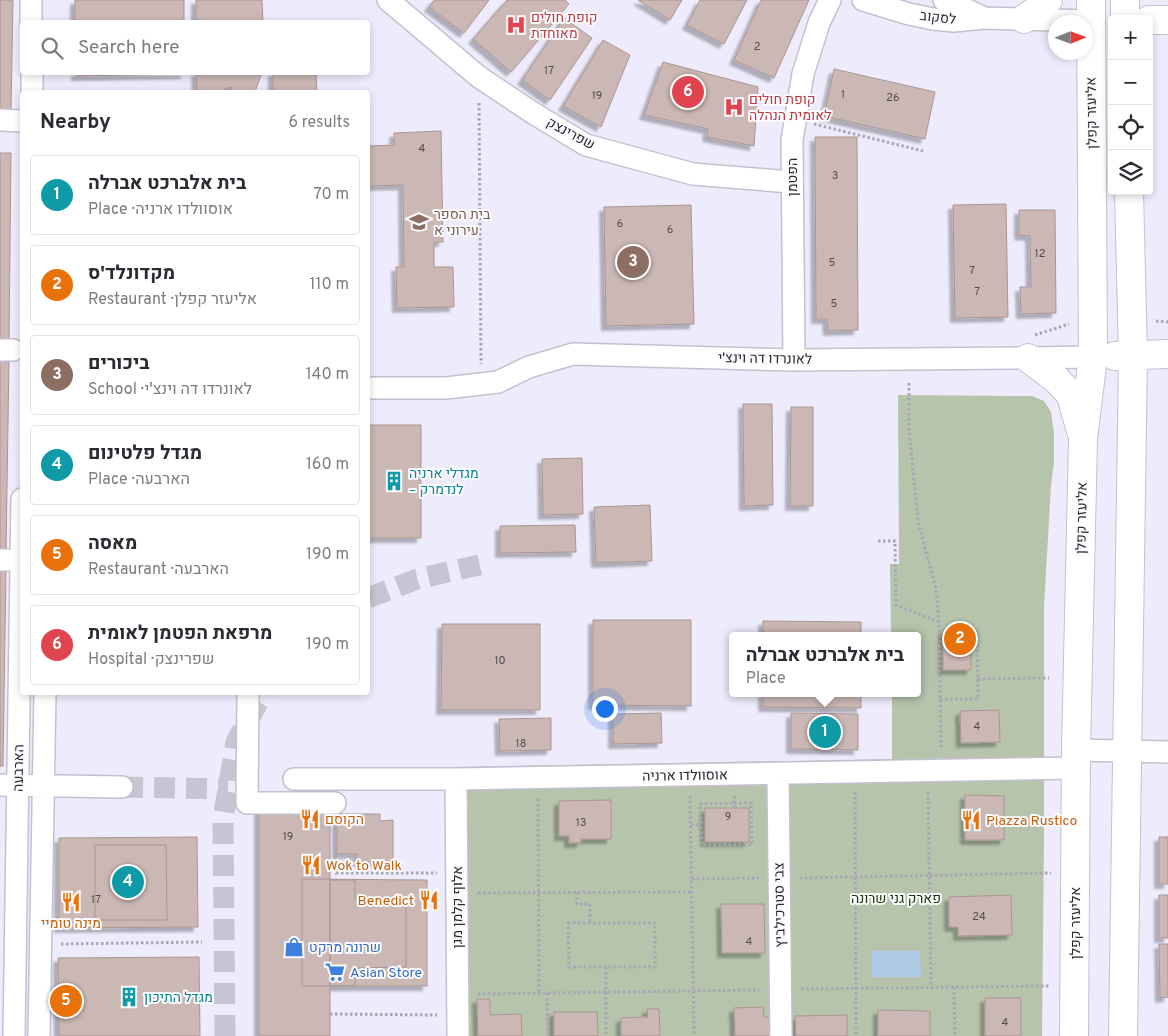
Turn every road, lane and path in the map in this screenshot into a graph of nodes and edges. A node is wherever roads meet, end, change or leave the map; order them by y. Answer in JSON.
{"nodes":[{"id":1,"x":31,"y":0,"type":"edge"},
{"id":2,"x":388,"y":0,"type":"edge"},
{"id":3,"x":830,"y":0,"type":"edge"},
{"id":4,"x":864,"y":0,"type":"edge"},
{"id":5,"x":944,"y":0,"type":"edge"},
{"id":6,"x":1048,"y":0,"type":"edge"},
{"id":7,"x":1125,"y":0,"type":"edge"},
{"id":8,"x":1098,"y":14,"type":"edge"},
{"id":9,"x":1125,"y":15,"type":"edge"},
{"id":10,"x":984,"y":18,"type":"junction"},
{"id":11,"x":1024,"y":19,"type":"junction"},
{"id":12,"x":31,"y":20,"type":"edge"},
{"id":13,"x":1153,"y":20,"type":"edge"},
{"id":14,"x":1168,"y":20,"type":"edge"},
{"id":15,"x":32,"y":75,"type":"edge"},
{"id":16,"x":479,"y":78,"type":"junction"},
{"id":17,"x":32,"y":90,"type":"edge"},
{"id":18,"x":795,"y":119,"type":"junction"},
{"id":19,"x":0,"y":120,"type":"edge"},
{"id":20,"x":20,"y":121,"type":"edge"},
{"id":21,"x":923,"y":151,"type":"dead end"},
{"id":22,"x":792,"y":182,"type":"junction"},
{"id":23,"x":1129,"y":195,"type":"edge"},
{"id":24,"x":1168,"y":354,"type":"edge"},
{"id":25,"x":1133,"y":356,"type":"junction"},
{"id":26,"x":1093,"y":357,"type":"junction"},
{"id":27,"x":1028,"y":358,"type":"junction"},
{"id":28,"x":794,"y":360,"type":"junction"},
{"id":29,"x":909,"y":384,"type":"dead end"},
{"id":30,"x":481,"y":385,"type":"junction"},
{"id":31,"x":370,"y":388,"type":"edge"},
{"id":32,"x":1083,"y":439,"type":"junction"},
{"id":33,"x":878,"y":541,"type":"dead end"},
{"id":34,"x":0,"y":560,"type":"edge"},
{"id":35,"x":20,"y":560,"type":"edge"},
{"id":36,"x":20,"y":595,"type":"edge"},
{"id":37,"x":939,"y":622,"type":"junction"},
{"id":38,"x":978,"y":628,"type":"dead end"},
{"id":39,"x":1050,"y":678,"type":"dead end"},
{"id":40,"x":978,"y":679,"type":"junction"},
{"id":41,"x":45,"y":695,"type":"edge"},
{"id":42,"x":248,"y":695,"type":"edge"},
{"id":43,"x":940,"y":699,"type":"junction"},
{"id":44,"x":1127,"y":750,"type":"junction"},
{"id":45,"x":1168,"y":752,"type":"edge"},
{"id":46,"x":1076,"y":759,"type":"junction"},
{"id":47,"x":934,"y":771,"type":"junction"},
{"id":48,"x":854,"y":772,"type":"junction"},
{"id":49,"x":778,"y":774,"type":"junction"},
{"id":50,"x":690,"y":775,"type":"junction"},
{"id":51,"x":538,"y":778,"type":"junction"},
{"id":52,"x":294,"y":779,"type":"dead end"},
{"id":53,"x":456,"y":779,"type":"junction"},
{"id":54,"x":9,"y":785,"type":"edge"},
{"id":55,"x":43,"y":786,"type":"junction"},
{"id":56,"x":122,"y":787,"type":"tunnel mouth"},
{"id":57,"x":335,"y":803,"type":"joint"},
{"id":58,"x":691,"y":825,"type":"junction"},
{"id":59,"x":701,"y":825,"type":"junction"},
{"id":60,"x":1052,"y":873,"type":"dead end"},
{"id":61,"x":929,"y":876,"type":"junction"},
{"id":62,"x":855,"y":877,"type":"junction"},
{"id":63,"x":779,"y":878,"type":"junction"},
{"id":64,"x":692,"y":879,"type":"junction"},
{"id":65,"x":457,"y":883,"type":"junction"},
{"id":66,"x":539,"y":892,"type":"junction"},
{"id":67,"x":577,"y":892,"type":"junction"},
{"id":68,"x":692,"y":892,"type":"junction"},
{"id":69,"x":590,"y":923,"type":"junction"},
{"id":70,"x":202,"y":942,"type":"dead end"},
{"id":71,"x":75,"y":943,"type":"dead end"},
{"id":72,"x":606,"y":967,"type":"junction"},
{"id":73,"x":1050,"y":986,"type":"dead end"},
{"id":74,"x":954,"y":987,"type":"junction"},
{"id":75,"x":855,"y":988,"type":"junction"},
{"id":76,"x":931,"y":988,"type":"junction"},
{"id":77,"x":780,"y":990,"type":"junction"},
{"id":78,"x":694,"y":991,"type":"junction"},
{"id":79,"x":606,"y":992,"type":"junction"},
{"id":80,"x":539,"y":993,"type":"junction"},
{"id":81,"x":548,"y":993,"type":"junction"},
{"id":82,"x":458,"y":994,"type":"junction"},
{"id":83,"x":330,"y":1014,"type":"dead end"},
{"id":84,"x":458,"y":1015,"type":"junction"},
{"id":85,"x":14,"y":1036,"type":"edge"},
{"id":86,"x":40,"y":1036,"type":"edge"},
{"id":87,"x":458,"y":1036,"type":"edge"},
{"id":88,"x":548,"y":1036,"type":"edge"},
{"id":89,"x":606,"y":1036,"type":"edge"},
{"id":90,"x":694,"y":1036,"type":"edge"},
{"id":91,"x":781,"y":1036,"type":"edge"},
{"id":92,"x":856,"y":1036,"type":"edge"},
{"id":93,"x":955,"y":1036,"type":"edge"},
{"id":94,"x":1074,"y":1036,"type":"edge"},
{"id":95,"x":1123,"y":1036,"type":"edge"}],
"edges":[{"from":1,"to":12,"type":"street"},
{"from":2,"to":16,"type":"street","name":"שפרינצק"},
{"from":3,"to":18,"type":"street","name":"הפטמן"},
{"from":4,"to":10,"type":"street","name":"לסקוב"},
{"from":5,"to":10,"type":"street","name":"לסקוב"},
{"from":6,"to":11,"type":"main road"},
{"from":7,"to":9,"type":"main road"},
{"from":8,"to":11,"type":"street","name":"לסקוב"},
{"from":8,"to":26,"type":"main road","name":"אליעזר קפלן"},
{"from":10,"to":11,"type":"street","name":"לסקוב"},
{"from":13,"to":14,"type":"main road"},
{"from":15,"to":17,"type":"street"},
{"from":16,"to":22,"type":"street","name":"שפרינצק"},
{"from":16,"to":30,"type":"path"},
{"from":18,"to":21,"type":"path"},
{"from":18,"to":22,"type":"street","name":"הפטמן"},
{"from":19,"to":20,"type":"street"},
{"from":22,"to":28,"type":"street","name":"הפטמן"},
{"from":23,"to":25,"type":"main road"},
{"from":24,"to":25,"type":"main road","name":"לאונרדו דה וינצ'י"},
{"from":25,"to":26,"type":"main road","name":"לאונרדו דה וינצ'י"},
{"from":25,"to":44,"type":"main road"},
{"from":26,"to":27,"type":"street","name":"לאונרדו דה וינצ'י"},
{"from":26,"to":32,"type":"main road","name":"אליעזר קפלן"},
{"from":27,"to":28,"type":"street","name":"לאונרדו דה וינצ'י"},
{"from":27,"to":32,"type":"main road"},
{"from":28,"to":30,"type":"street","name":"לאונרדו דה וינצ'י"},
{"from":29,"to":37,"type":"path"},
{"from":30,"to":31,"type":"street","name":"לאונרדו דה וינצ'י"},
{"from":32,"to":46,"type":"main road","name":"אליעזר קפלן"},
{"from":33,"to":37,"type":"path"},
{"from":34,"to":35,"type":"street"},
{"from":36,"to":54,"type":"street","name":"הארבעה"},
{"from":37,"to":43,"type":"path"},
{"from":38,"to":40,"type":"path"},
{"from":39,"to":40,"type":"path"},
{"from":40,"to":43,"type":"path"},
{"from":41,"to":55,"type":"street","name":"הארבעה"},
{"from":42,"to":57,"type":"street"},
{"from":43,"to":47,"type":"path"},
{"from":44,"to":45,"type":"street","name":"אוסוולדו ארניה"},
{"from":44,"to":46,"type":"street","name":"אוסוולדו ארניה"},
{"from":44,"to":95,"type":"main road"},
{"from":46,"to":47,"type":"street","name":"אוסוולדו ארניה"},
{"from":46,"to":94,"type":"main road","name":"אליעזר קפלן"},
{"from":47,"to":48,"type":"street","name":"אוסוולדו ארניה"},
{"from":47,"to":61,"type":"path"},
{"from":48,"to":49,"type":"street","name":"אוסוולדו ארניה"},
{"from":48,"to":62,"type":"path"},
{"from":49,"to":50,"type":"street","name":"אוסוולדו ארניה"},
{"from":49,"to":63,"type":"street","name":"צבי סטרכילביץ"},
{"from":50,"to":51,"type":"street","name":"אוסוולדו ארניה"},
{"from":50,"to":58,"type":"path"},
{"from":51,"to":53,"type":"street","name":"אוסוולדו ארניה"},
{"from":51,"to":66,"type":"path"},
{"from":52,"to":53,"type":"street","name":"אוסוולדו ארניה"},
{"from":53,"to":65,"type":"street","name":"אלוף קלמן מגן"},
{"from":54,"to":55,"type":"street"},
{"from":54,"to":85,"type":"street","name":"הארבעה"},
{"from":55,"to":56,"type":"street"},
{"from":55,"to":86,"type":"street","name":"הארבעה"},
{"from":57,"to":65,"type":"path"},
{"from":58,"to":59,"type":"path"},
{"from":58,"to":64,"type":"path"},
{"from":59,"to":59,"type":"path"},
{"from":60,"to":61,"type":"path"},
{"from":61,"to":62,"type":"path"},
{"from":61,"to":76,"type":"path"},
{"from":62,"to":63,"type":"path"},
{"from":62,"to":75,"type":"path"},
{"from":63,"to":64,"type":"path"},
{"from":63,"to":77,"type":"street","name":"צבי סטרכילביץ"},
{"from":64,"to":68,"type":"path"},
{"from":65,"to":66,"type":"path"},
{"from":65,"to":82,"type":"street","name":"אלוף קלמן מגן"},
{"from":66,"to":67,"type":"path"},
{"from":66,"to":80,"type":"path"},
{"from":67,"to":68,"type":"path"},
{"from":67,"to":69,"type":"path"},
{"from":68,"to":78,"type":"path"},
{"from":69,"to":72,"type":"path"},
{"from":69,"to":72,"type":"path"},
{"from":70,"to":71,"type":"path"},
{"from":72,"to":79,"type":"path"},
{"from":73,"to":74,"type":"path"},
{"from":74,"to":76,"type":"path"},
{"from":74,"to":93,"type":"path"},
{"from":75,"to":76,"type":"path"},
{"from":75,"to":77,"type":"path"},
{"from":75,"to":92,"type":"path"},
{"from":77,"to":78,"type":"path"},
{"from":77,"to":91,"type":"street","name":"צבי סטרכילביץ"},
{"from":78,"to":79,"type":"path"},
{"from":78,"to":90,"type":"path"},
{"from":79,"to":81,"type":"path"},
{"from":79,"to":89,"type":"path"},
{"from":80,"to":81,"type":"path"},
{"from":80,"to":82,"type":"path"},
{"from":81,"to":88,"type":"path"},
{"from":82,"to":84,"type":"street","name":"אלוף קלמן מגן"},
{"from":83,"to":84,"type":"path"},
{"from":84,"to":87,"type":"street","name":"אלוף קלמן מגן"}]}
